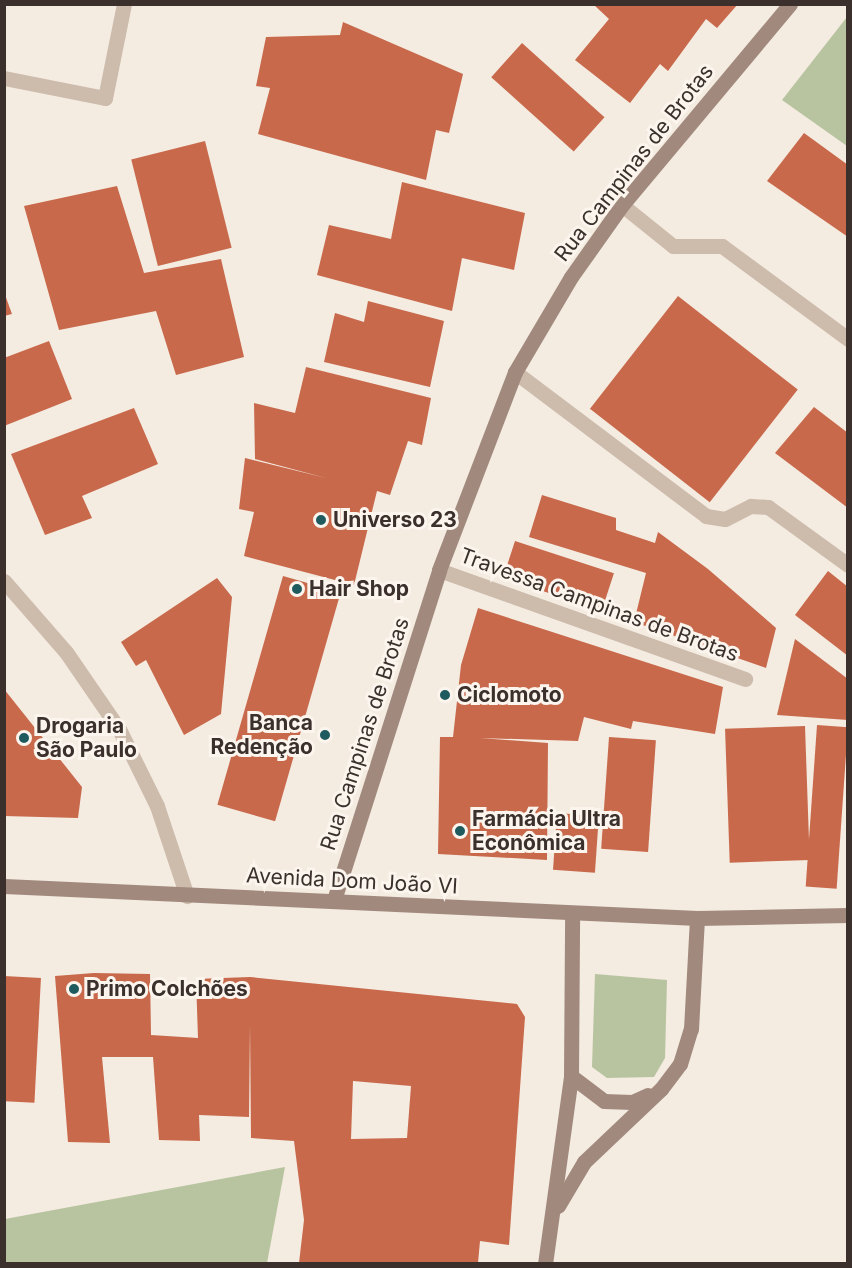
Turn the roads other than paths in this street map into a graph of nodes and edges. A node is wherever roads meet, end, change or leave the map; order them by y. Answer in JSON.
{"nodes":[{"id":1,"x":124,"y":4,"type":"edge"},
{"id":2,"x":790,"y":4,"type":"edge"},
{"id":3,"x":4,"y":78,"type":"edge"},
{"id":4,"x":622,"y":205,"type":"junction"},
{"id":5,"x":848,"y":339,"type":"edge"},
{"id":6,"x":516,"y":372,"type":"junction"},
{"id":7,"x":848,"y":565,"type":"edge"},
{"id":8,"x":439,"y":570,"type":"junction"},
{"id":9,"x":4,"y":581,"type":"edge"},
{"id":10,"x":745,"y":679,"type":"dead end"},
{"id":11,"x":4,"y":886,"type":"edge"},
{"id":12,"x":187,"y":896,"type":"junction"},
{"id":13,"x":334,"y":900,"type":"junction"},
{"id":14,"x":572,"y":914,"type":"junction"},
{"id":15,"x":848,"y":915,"type":"edge"},
{"id":16,"x":697,"y":918,"type":"junction"},
{"id":17,"x":571,"y":1076,"type":"junction"},
{"id":18,"x":661,"y":1089,"type":"junction"},
{"id":19,"x":554,"y":1213,"type":"junction"},
{"id":20,"x":545,"y":1263,"type":"edge"}],
"edges":[{"from":1,"to":3,"type":"street"},
{"from":2,"to":4,"type":"main road","name":"Rua Campinas de Brotas"},
{"from":4,"to":5,"type":"street"},
{"from":4,"to":6,"type":"main road","name":"Rua Campinas de Brotas"},
{"from":6,"to":7,"type":"street"},
{"from":6,"to":8,"type":"main road","name":"Rua Campinas de Brotas"},
{"from":8,"to":10,"type":"street","name":"Travessa Campinas de Brotas"},
{"from":8,"to":13,"type":"main road","name":"Rua Campinas de Brotas"},
{"from":9,"to":12,"type":"street"},
{"from":11,"to":12,"type":"main road","name":"Avenida Dom João VI"},
{"from":12,"to":13,"type":"main road","name":"Avenida Dom João VI"},
{"from":13,"to":14,"type":"main road","name":"Avenida Dom João VI"},
{"from":14,"to":16,"type":"main road","name":"Avenida Dom João VI"},
{"from":14,"to":17,"type":"main road"},
{"from":15,"to":16,"type":"main road","name":"Avenida Dom João VI"},
{"from":16,"to":18,"type":"main road"},
{"from":17,"to":18,"type":"main road"},
{"from":17,"to":19,"type":"main road"},
{"from":18,"to":19,"type":"main road"},
{"from":19,"to":20,"type":"main road"}]}
